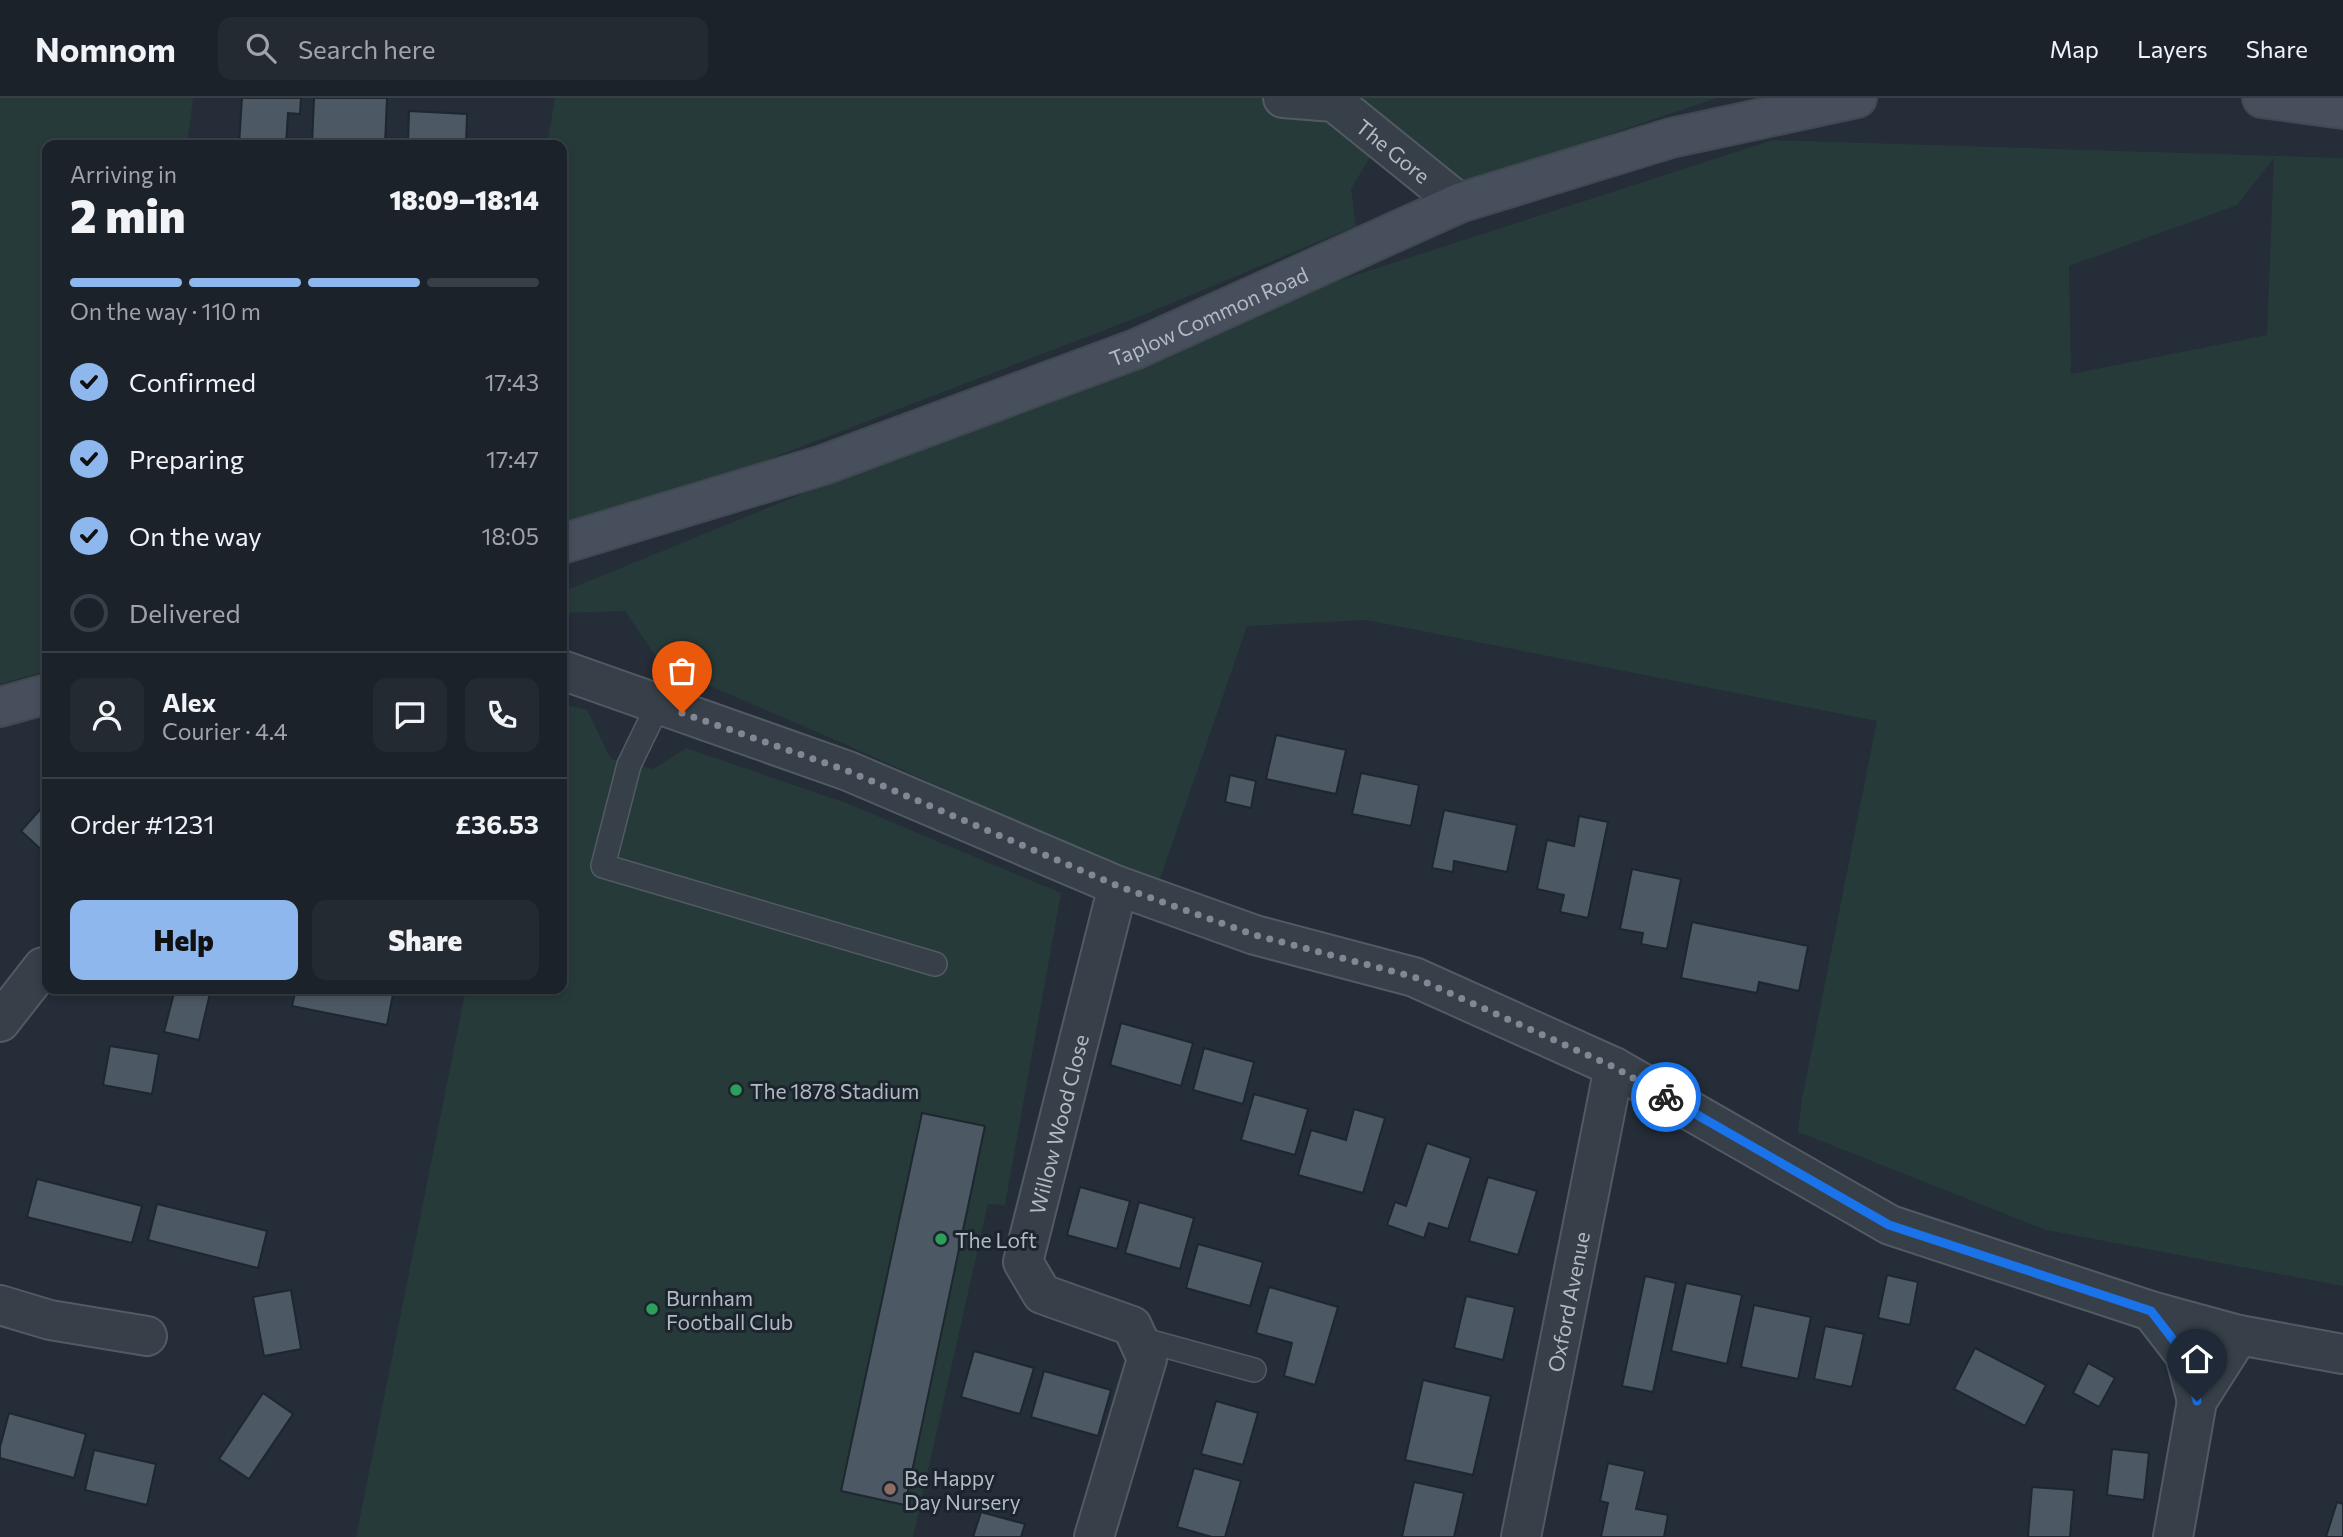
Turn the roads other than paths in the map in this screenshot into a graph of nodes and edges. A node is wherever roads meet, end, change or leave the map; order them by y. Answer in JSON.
{"nodes":[{"id":1,"x":1283,"y":98,"type":"edge"},
{"id":2,"x":1857,"y":98,"type":"edge"},
{"id":3,"x":2262,"y":98,"type":"edge"},
{"id":4,"x":2343,"y":108,"type":"edge"},
{"id":5,"x":1459,"y":203,"type":"junction"},
{"id":6,"x":567,"y":542,"type":"edge"},
{"id":7,"x":567,"y":672,"type":"edge"},
{"id":8,"x":42,"y":695,"type":"edge"},
{"id":9,"x":658,"y":705,"type":"junction"},
{"id":10,"x":0,"y":707,"type":"edge"},
{"id":11,"x":1118,"y":886,"type":"junction"},
{"id":12,"x":935,"y":964,"type":"dead end"},
{"id":13,"x":42,"y":968,"type":"edge"},
{"id":14,"x":0,"y":1022,"type":"edge"},
{"id":15,"x":1614,"y":1067,"type":"junction"},
{"id":16,"x":0,"y":1305,"type":"edge"},
{"id":17,"x":2151,"y":1311,"type":"junction"},
{"id":18,"x":2239,"y":1335,"type":"junction"},
{"id":19,"x":147,"y":1336,"type":"dead end"},
{"id":20,"x":1138,"y":1338,"type":"junction"},
{"id":21,"x":2343,"y":1354,"type":"edge"},
{"id":22,"x":1254,"y":1370,"type":"dead end"},
{"id":23,"x":2197,"y":1401,"type":"junction"},
{"id":24,"x":1094,"y":1537,"type":"edge"},
{"id":25,"x":1521,"y":1537,"type":"edge"},
{"id":26,"x":2173,"y":1537,"type":"edge"}],
"edges":[{"from":1,"to":5,"type":"street","name":"The Gore"},
{"from":2,"to":5,"type":"street","name":"Taplow Common Road"},
{"from":3,"to":4,"type":"street"},
{"from":5,"to":6,"type":"street","name":"Taplow Common Road"},
{"from":7,"to":9,"type":"street"},
{"from":8,"to":10,"type":"street"},
{"from":9,"to":11,"type":"street"},
{"from":9,"to":12,"type":"lane"},
{"from":11,"to":15,"type":"street"},
{"from":11,"to":20,"type":"street","name":"Willow Wood Close"},
{"from":13,"to":14,"type":"street"},
{"from":15,"to":17,"type":"street"},
{"from":15,"to":25,"type":"street","name":"Oxford Avenue"},
{"from":16,"to":19,"type":"street"},
{"from":17,"to":18,"type":"street"},
{"from":17,"to":23,"type":"street"},
{"from":18,"to":21,"type":"street"},
{"from":18,"to":23,"type":"street"},
{"from":20,"to":22,"type":"lane"},
{"from":20,"to":24,"type":"street"},
{"from":23,"to":26,"type":"street"}]}
